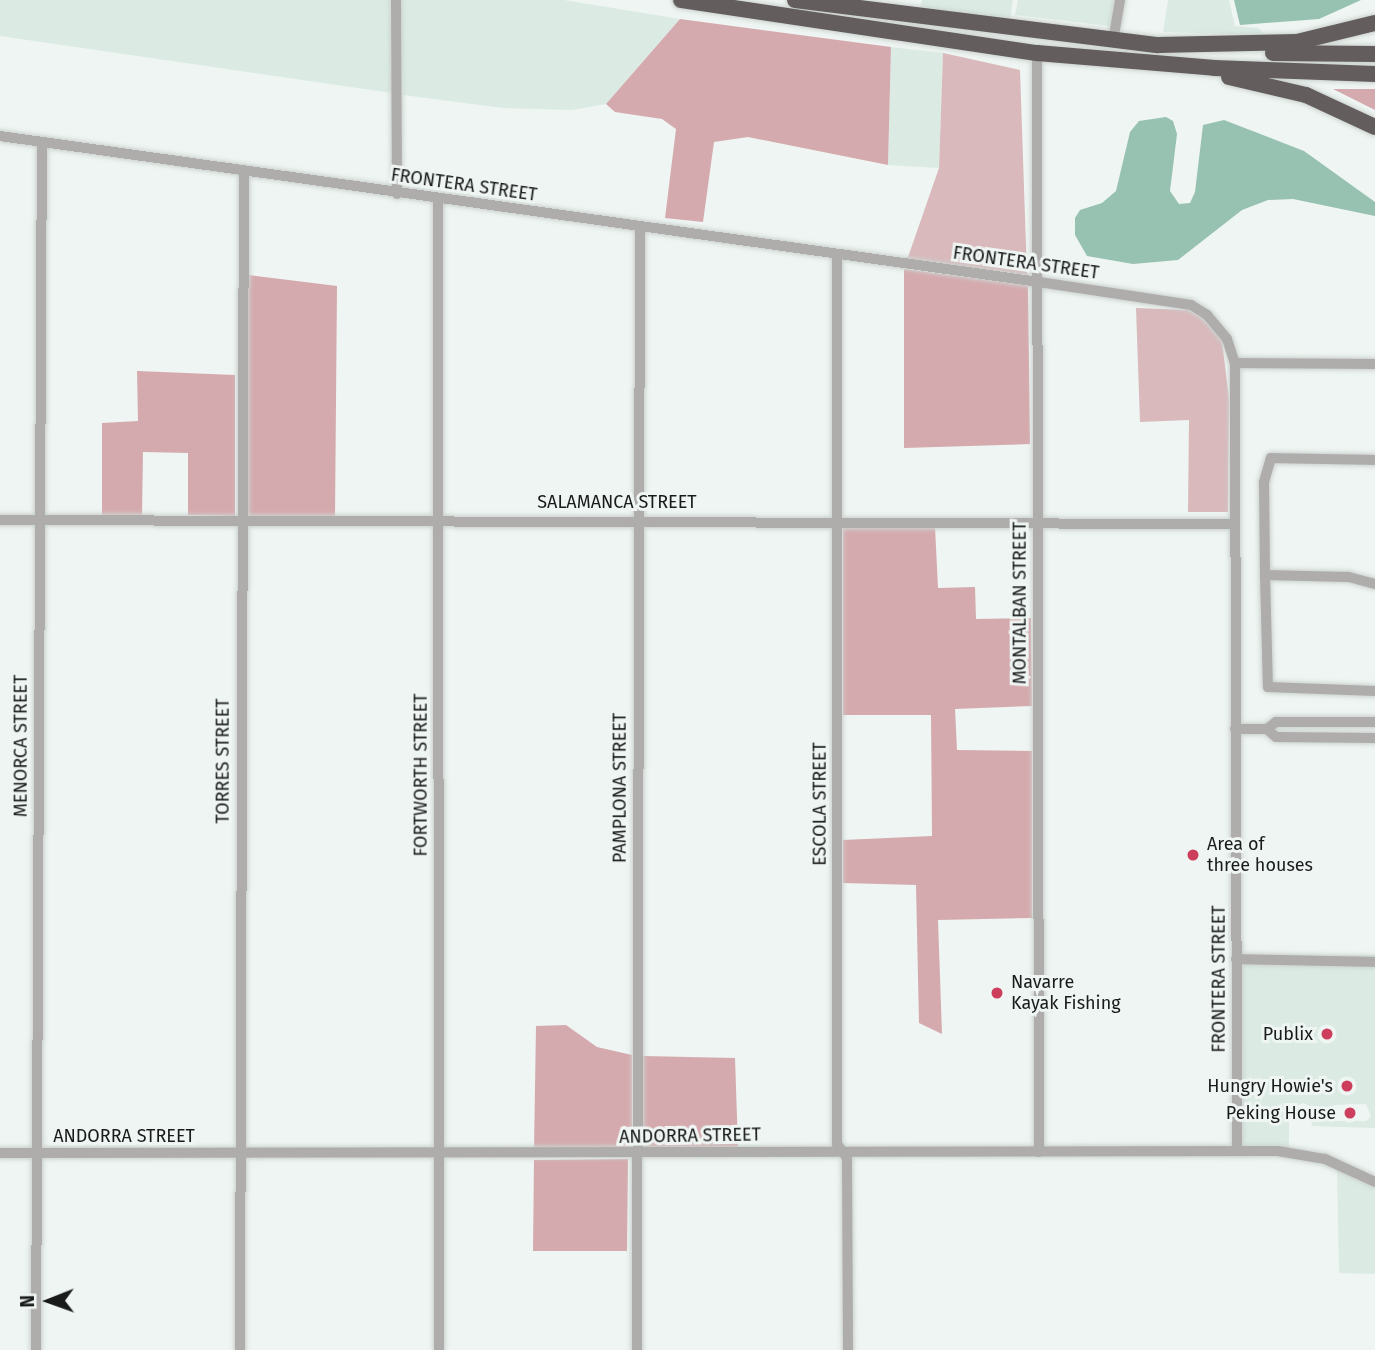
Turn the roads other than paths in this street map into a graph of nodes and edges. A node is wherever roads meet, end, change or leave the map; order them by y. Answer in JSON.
{"nodes":[{"id":1,"x":396,"y":0,"type":"edge"},
{"id":2,"x":681,"y":0,"type":"edge"},
{"id":3,"x":795,"y":0,"type":"edge"},
{"id":4,"x":1120,"y":0,"type":"edge"},
{"id":5,"x":1375,"y":23,"type":"edge"},
{"id":6,"x":1113,"y":41,"type":"junction"},
{"id":7,"x":1190,"y":46,"type":"junction"},
{"id":8,"x":1037,"y":53,"type":"junction"},
{"id":9,"x":1375,"y":54,"type":"edge"},
{"id":10,"x":1168,"y":65,"type":"junction"},
{"id":11,"x":1375,"y":74,"type":"edge"},
{"id":12,"x":1375,"y":127,"type":"edge"},
{"id":13,"x":0,"y":136,"type":"edge"},
{"id":14,"x":43,"y":142,"type":"junction"},
{"id":15,"x":244,"y":173,"type":"junction"},
{"id":16,"x":397,"y":194,"type":"junction"},
{"id":17,"x":438,"y":199,"type":"junction"},
{"id":18,"x":640,"y":227,"type":"junction"},
{"id":19,"x":837,"y":255,"type":"junction"},
{"id":20,"x":1039,"y":282,"type":"junction"},
{"id":21,"x":1235,"y":363,"type":"junction"},
{"id":22,"x":1375,"y":364,"type":"edge"},
{"id":23,"x":1375,"y":460,"type":"edge"},
{"id":24,"x":637,"y":519,"type":"junction"},
{"id":25,"x":0,"y":520,"type":"edge"},
{"id":26,"x":39,"y":520,"type":"junction"},
{"id":27,"x":241,"y":520,"type":"junction"},
{"id":28,"x":439,"y":521,"type":"junction"},
{"id":29,"x":838,"y":521,"type":"junction"},
{"id":30,"x":1037,"y":524,"type":"junction"},
{"id":31,"x":1234,"y":524,"type":"junction"},
{"id":32,"x":1265,"y":575,"type":"junction"},
{"id":33,"x":1375,"y":584,"type":"edge"},
{"id":34,"x":1375,"y":691,"type":"edge"},
{"id":35,"x":1375,"y":722,"type":"edge"},
{"id":36,"x":1235,"y":729,"type":"junction"},
{"id":37,"x":1267,"y":729,"type":"junction"},
{"id":38,"x":1375,"y":738,"type":"edge"},
{"id":39,"x":1236,"y":959,"type":"junction"},
{"id":40,"x":1375,"y":962,"type":"edge"},
{"id":41,"x":842,"y":1151,"type":"junction"},
{"id":42,"x":1237,"y":1151,"type":"junction"},
{"id":43,"x":1039,"y":1152,"type":"junction"},
{"id":44,"x":0,"y":1153,"type":"edge"},
{"id":45,"x":38,"y":1153,"type":"junction"},
{"id":46,"x":241,"y":1153,"type":"junction"},
{"id":47,"x":637,"y":1154,"type":"junction"},
{"id":48,"x":439,"y":1156,"type":"junction"},
{"id":49,"x":1375,"y":1182,"type":"edge"},
{"id":50,"x":36,"y":1350,"type":"edge"},
{"id":51,"x":240,"y":1350,"type":"edge"},
{"id":52,"x":439,"y":1350,"type":"edge"},
{"id":53,"x":637,"y":1350,"type":"edge"},
{"id":54,"x":848,"y":1350,"type":"edge"}],
"edges":[{"from":1,"to":16,"type":"street"},
{"from":2,"to":8,"type":"highway"},
{"from":3,"to":6,"type":"highway"},
{"from":4,"to":6,"type":"street"},
{"from":5,"to":7,"type":"highway"},
{"from":6,"to":7,"type":"highway"},
{"from":7,"to":9,"type":"highway"},
{"from":8,"to":10,"type":"highway"},
{"from":8,"to":20,"type":"street","name":"MONTALBAN STREET"},
{"from":10,"to":11,"type":"highway"},
{"from":10,"to":12,"type":"highway"},
{"from":13,"to":14,"type":"street","name":"FRONTERA STREET"},
{"from":14,"to":15,"type":"street","name":"FRONTERA STREET"},
{"from":14,"to":26,"type":"street","name":"MENORCA STREET"},
{"from":15,"to":16,"type":"street","name":"FRONTERA STREET"},
{"from":15,"to":27,"type":"street","name":"TORRES STREET"},
{"from":16,"to":17,"type":"street","name":"FRONTERA STREET"},
{"from":17,"to":18,"type":"street","name":"FRONTERA STREET"},
{"from":17,"to":28,"type":"street","name":"FORTWORTH STREET"},
{"from":18,"to":19,"type":"street","name":"FRONTERA STREET"},
{"from":18,"to":24,"type":"street","name":"PAMPLONA STREET"},
{"from":19,"to":20,"type":"street","name":"FRONTERA STREET"},
{"from":19,"to":29,"type":"street","name":"ESCOLA STREET"},
{"from":20,"to":21,"type":"street","name":"FRONTERA STREET"},
{"from":20,"to":30,"type":"street","name":"MONTALBAN STREET"},
{"from":21,"to":22,"type":"street"},
{"from":21,"to":31,"type":"street","name":"FRONTERA STREET"},
{"from":23,"to":32,"type":"street"},
{"from":24,"to":28,"type":"street","name":"SALAMANCA STREET"},
{"from":24,"to":29,"type":"street","name":"SALAMANCA STREET"},
{"from":24,"to":47,"type":"street","name":"PAMPLONA STREET"},
{"from":25,"to":26,"type":"street","name":"SALAMANCA STREET"},
{"from":26,"to":27,"type":"street","name":"SALAMANCA STREET"},
{"from":26,"to":45,"type":"street","name":"MENORCA STREET"},
{"from":27,"to":28,"type":"street","name":"SALAMANCA STREET"},
{"from":27,"to":46,"type":"street","name":"TORRES STREET"},
{"from":28,"to":48,"type":"street","name":"FORTWORTH STREET"},
{"from":29,"to":30,"type":"street","name":"SALAMANCA STREET"},
{"from":29,"to":41,"type":"street","name":"ESCOLA STREET"},
{"from":30,"to":31,"type":"street","name":"SALAMANCA STREET"},
{"from":30,"to":43,"type":"street","name":"MONTALBAN STREET"},
{"from":31,"to":36,"type":"street","name":"FRONTERA STREET"},
{"from":32,"to":33,"type":"street"},
{"from":32,"to":34,"type":"street"},
{"from":35,"to":37,"type":"street"},
{"from":36,"to":37,"type":"street"},
{"from":36,"to":39,"type":"street","name":"FRONTERA STREET"},
{"from":37,"to":38,"type":"street"},
{"from":39,"to":40,"type":"street"},
{"from":39,"to":42,"type":"street","name":"FRONTERA STREET"},
{"from":41,"to":43,"type":"street","name":"ANDORRA STREET"},
{"from":41,"to":47,"type":"street","name":"ANDORRA STREET"},
{"from":41,"to":54,"type":"street","name":"ESCOLA STREET"},
{"from":42,"to":43,"type":"street","name":"ANDORRA STREET"},
{"from":42,"to":49,"type":"street","name":"ANDORRA STREET"},
{"from":44,"to":45,"type":"street","name":"ANDORRA STREET"},
{"from":45,"to":46,"type":"street","name":"ANDORRA STREET"},
{"from":45,"to":50,"type":"street","name":"MENORCA STREET"},
{"from":46,"to":48,"type":"street","name":"ANDORRA STREET"},
{"from":46,"to":51,"type":"street","name":"TORRES STREET"},
{"from":47,"to":48,"type":"street","name":"ANDORRA STREET"},
{"from":47,"to":53,"type":"street","name":"PAMPLONA STREET"},
{"from":48,"to":52,"type":"street","name":"FORTWORTH STREET"}]}
